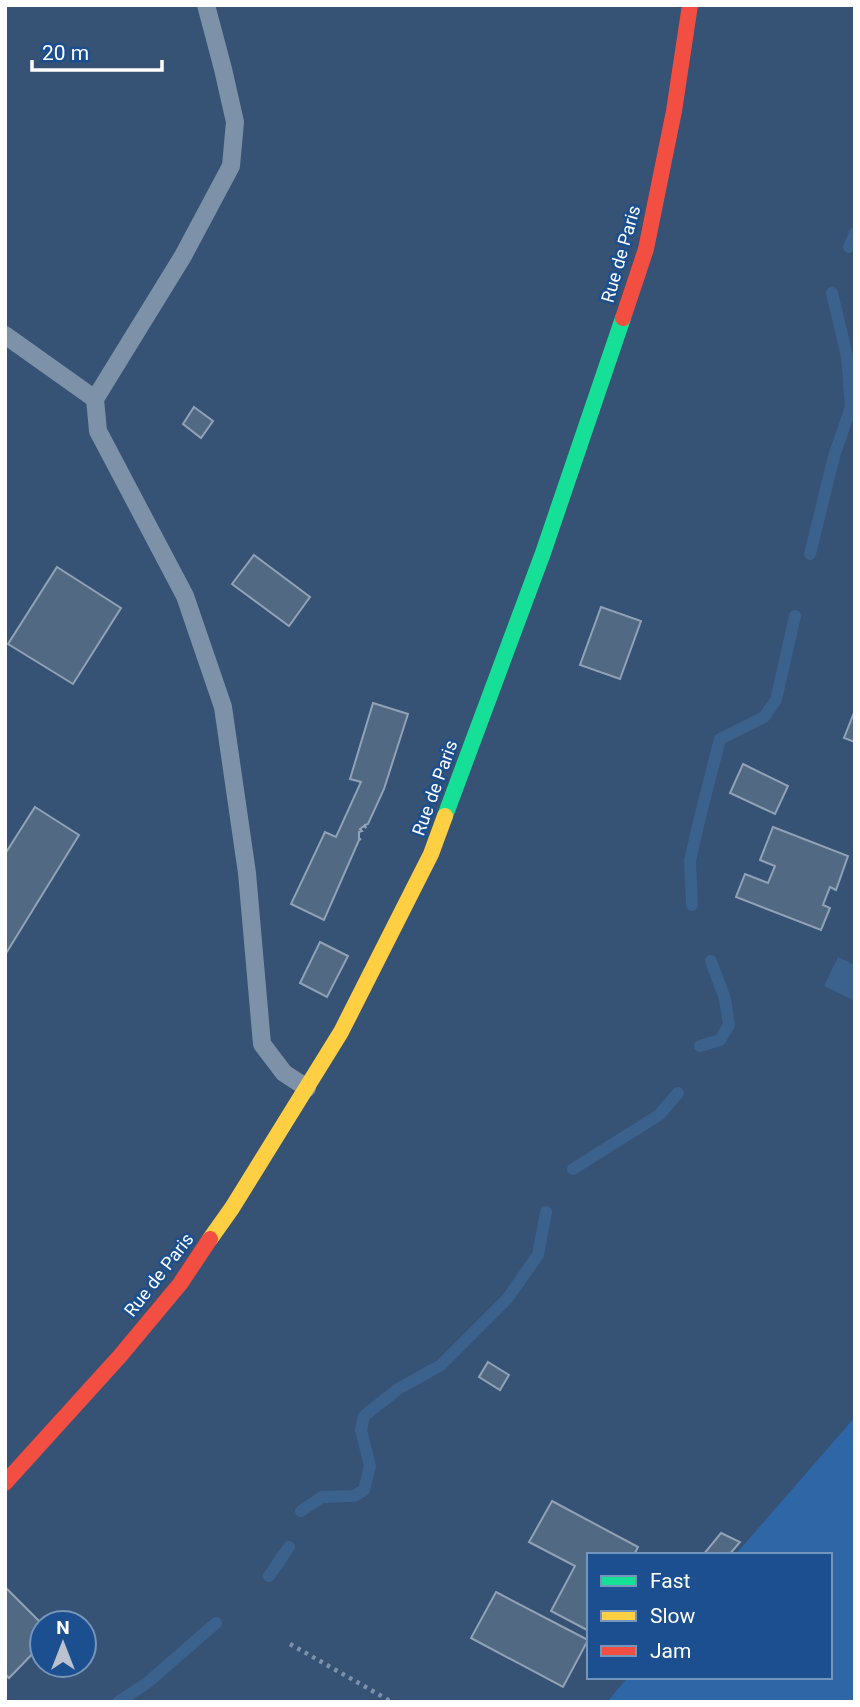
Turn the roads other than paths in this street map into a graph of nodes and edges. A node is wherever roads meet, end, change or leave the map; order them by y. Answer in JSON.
{"nodes":[{"id":1,"x":206,"y":5,"type":"edge"},
{"id":2,"x":690,"y":5,"type":"edge"},
{"id":3,"x":5,"y":335,"type":"edge"},
{"id":4,"x":95,"y":399,"type":"junction"},
{"id":5,"x":307,"y":1088,"type":"junction"},
{"id":6,"x":5,"y":1483,"type":"edge"}],
"edges":[{"from":1,"to":4,"type":"lane"},
{"from":2,"to":5,"type":"main road","name":"Rue de Paris"},
{"from":3,"to":4,"type":"lane"},
{"from":4,"to":5,"type":"lane"},
{"from":5,"to":6,"type":"main road","name":"Rue de Paris"}]}
